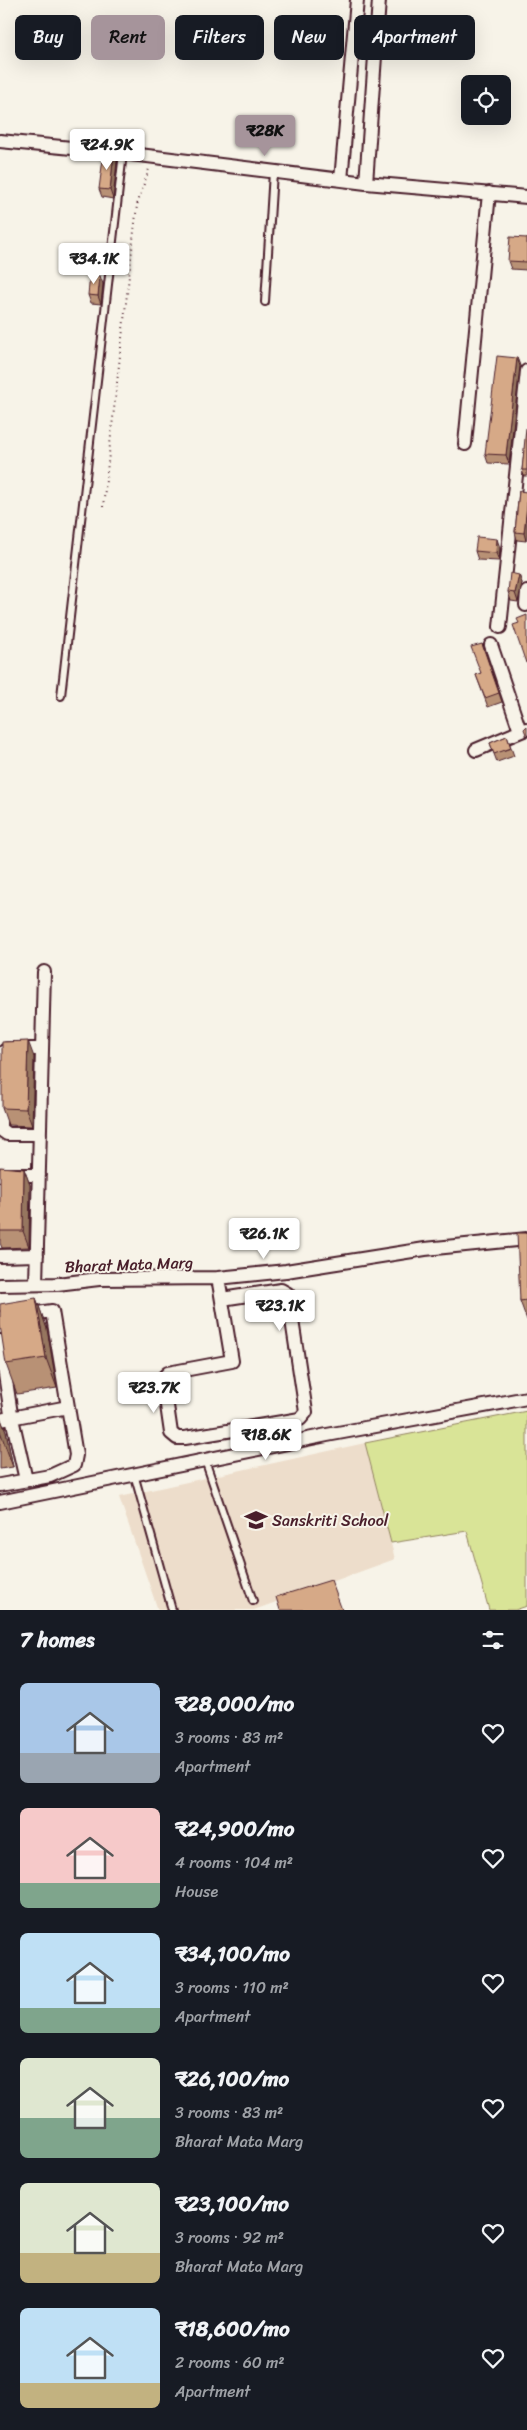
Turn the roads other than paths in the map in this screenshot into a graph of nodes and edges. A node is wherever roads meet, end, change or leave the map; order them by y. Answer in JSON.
{"nodes":[{"id":1,"x":357,"y":0,"type":"edge"},
{"id":2,"x":379,"y":0,"type":"edge"},
{"id":3,"x":0,"y":141,"type":"edge"},
{"id":4,"x":124,"y":154,"type":"junction"},
{"id":5,"x":272,"y":172,"type":"junction"},
{"id":6,"x":341,"y":180,"type":"junction"},
{"id":7,"x":366,"y":183,"type":"junction"},
{"id":8,"x":488,"y":193,"type":"junction"},
{"id":9,"x":527,"y":196,"type":"edge"},
{"id":10,"x":265,"y":302,"type":"dead end"},
{"id":11,"x":527,"y":371,"type":"edge"},
{"id":12,"x":465,"y":444,"type":"dead end"},
{"id":13,"x":527,"y":592,"type":"edge"},
{"id":14,"x":526,"y":605,"type":"edge"},
{"id":15,"x":500,"y":627,"type":"dead end"},
{"id":16,"x":491,"y":645,"type":"dead end"},
{"id":17,"x":61,"y":696,"type":"dead end"},
{"id":18,"x":524,"y":730,"type":"edge"},
{"id":19,"x":476,"y":750,"type":"dead end"},
{"id":20,"x":44,"y":972,"type":"dead end"},
{"id":21,"x":42,"y":1049,"type":"junction"},
{"id":22,"x":40,"y":1134,"type":"junction"},
{"id":23,"x":0,"y":1175,"type":"edge"},
{"id":24,"x":39,"y":1175,"type":"junction"},
{"id":25,"x":527,"y":1239,"type":"edge"},
{"id":26,"x":37,"y":1255,"type":"junction"},
{"id":27,"x":0,"y":1256,"type":"edge"},
{"id":28,"x":218,"y":1278,"type":"junction"},
{"id":29,"x":36,"y":1284,"type":"junction"},
{"id":30,"x":0,"y":1285,"type":"edge"},
{"id":31,"x":222,"y":1299,"type":"junction"},
{"id":32,"x":0,"y":1318,"type":"edge"},
{"id":33,"x":0,"y":1341,"type":"edge"},
{"id":34,"x":1,"y":1357,"type":"edge"},
{"id":35,"x":527,"y":1398,"type":"edge"},
{"id":36,"x":68,"y":1407,"type":"junction"},
{"id":37,"x":6,"y":1419,"type":"edge"},
{"id":38,"x":205,"y":1460,"type":"junction"},
{"id":39,"x":134,"y":1474,"type":"junction"},
{"id":40,"x":26,"y":1480,"type":"junction"},
{"id":41,"x":0,"y":1485,"type":"edge"},
{"id":42,"x":0,"y":1502,"type":"edge"},
{"id":43,"x":253,"y":1600,"type":"dead end"},
{"id":44,"x":172,"y":1610,"type":"edge"}],
"edges":[{"from":1,"to":6,"type":"street"},
{"from":2,"to":7,"type":"street"},
{"from":3,"to":4,"type":"street"},
{"from":4,"to":5,"type":"street"},
{"from":4,"to":17,"type":"lane"},
{"from":5,"to":6,"type":"street"},
{"from":5,"to":10,"type":"lane"},
{"from":6,"to":7,"type":"street"},
{"from":7,"to":8,"type":"street"},
{"from":8,"to":9,"type":"street"},
{"from":8,"to":12,"type":"street"},
{"from":11,"to":15,"type":"street"},
{"from":13,"to":14,"type":"street"},
{"from":16,"to":18,"type":"street"},
{"from":18,"to":19,"type":"street"},
{"from":20,"to":21,"type":"street"},
{"from":21,"to":22,"type":"street"},
{"from":21,"to":22,"type":"street"},
{"from":22,"to":24,"type":"street"},
{"from":23,"to":24,"type":"street"},
{"from":24,"to":26,"type":"street"},
{"from":25,"to":28,"type":"street","name":"Bharat Mata Marg"},
{"from":26,"to":27,"type":"street"},
{"from":26,"to":29,"type":"street"},
{"from":28,"to":29,"type":"street","name":"Bharat Mata Marg"},
{"from":28,"to":31,"type":"street"},
{"from":29,"to":30,"type":"street","name":"Bharat Mata Marg"},
{"from":31,"to":31,"type":"street"},
{"from":32,"to":36,"type":"street"},
{"from":33,"to":34,"type":"street"},
{"from":34,"to":37,"type":"street"},
{"from":35,"to":38,"type":"street"},
{"from":36,"to":37,"type":"street"},
{"from":36,"to":40,"type":"street"},
{"from":37,"to":40,"type":"street"},
{"from":38,"to":39,"type":"street"},
{"from":38,"to":43,"type":"lane"},
{"from":39,"to":42,"type":"street"},
{"from":39,"to":44,"type":"lane"},
{"from":40,"to":41,"type":"street"}]}
